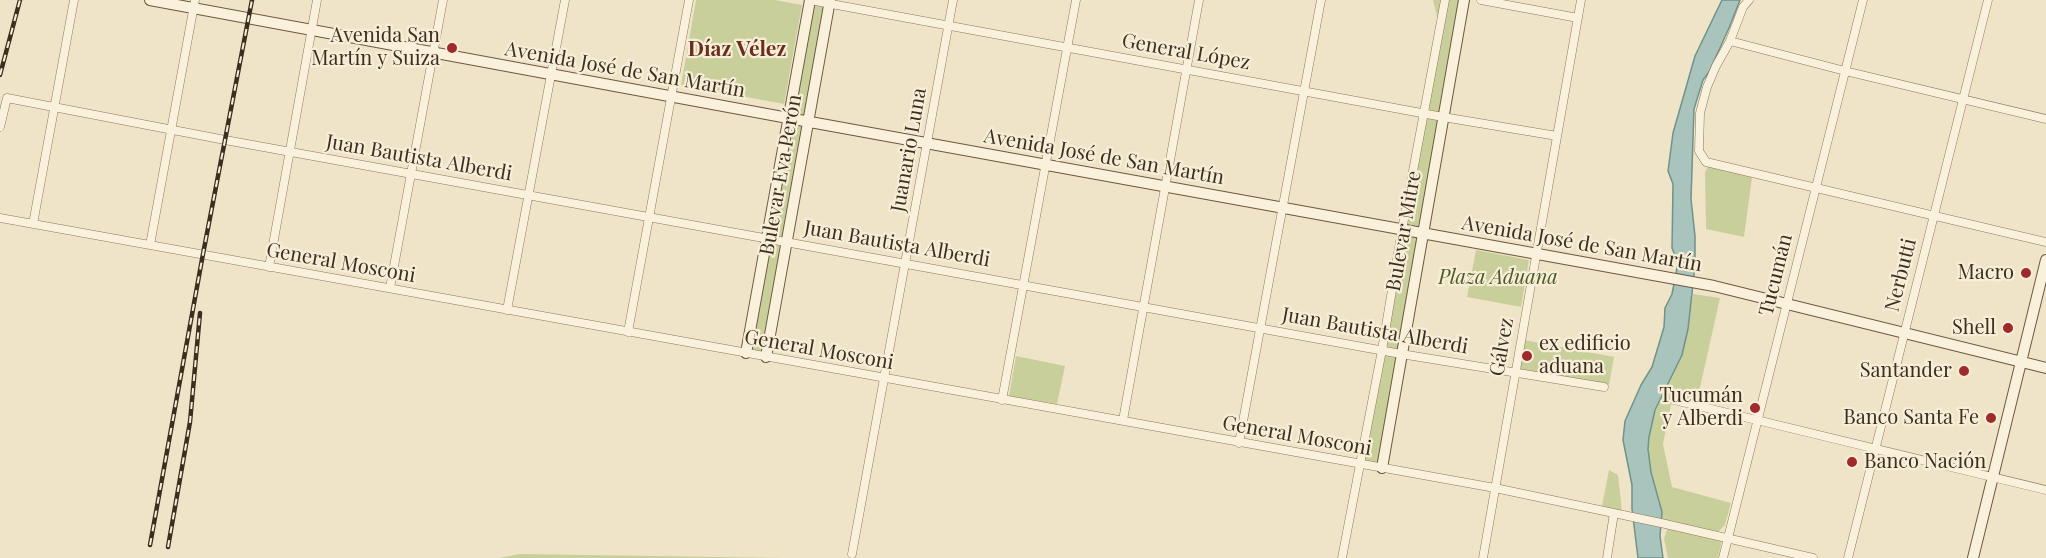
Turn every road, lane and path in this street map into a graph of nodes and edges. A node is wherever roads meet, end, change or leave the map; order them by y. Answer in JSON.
{"nodes":[{"id":1,"x":74,"y":0,"type":"edge"},
{"id":2,"x":150,"y":0,"type":"edge"},
{"id":3,"x":317,"y":0,"type":"edge"},
{"id":4,"x":443,"y":0,"type":"edge"},
{"id":5,"x":565,"y":0,"type":"edge"},
{"id":6,"x":689,"y":0,"type":"edge"},
{"id":7,"x":810,"y":0,"type":"edge"},
{"id":8,"x":953,"y":0,"type":"edge"},
{"id":9,"x":1076,"y":0,"type":"edge"},
{"id":10,"x":1200,"y":0,"type":"edge"},
{"id":11,"x":1321,"y":0,"type":"edge"},
{"id":12,"x":1445,"y":0,"type":"edge"},
{"id":13,"x":1464,"y":0,"type":"edge"},
{"id":14,"x":1481,"y":0,"type":"edge"},
{"id":15,"x":1581,"y":0,"type":"edge"},
{"id":16,"x":1749,"y":0,"type":"edge"},
{"id":17,"x":1863,"y":0,"type":"edge"},
{"id":18,"x":1988,"y":0,"type":"edge"},
{"id":19,"x":830,"y":2,"type":"edge"},
{"id":20,"x":194,"y":4,"type":"edge"},
{"id":21,"x":1578,"y":18,"type":"junction"},
{"id":22,"x":949,"y":26,"type":"junction"},
{"id":23,"x":312,"y":30,"type":"junction"},
{"id":24,"x":1730,"y":41,"type":"junction"},
{"id":25,"x":1067,"y":47,"type":"junction"},
{"id":26,"x":434,"y":52,"type":"junction"},
{"id":27,"x":1187,"y":69,"type":"junction"},
{"id":28,"x":1845,"y":71,"type":"junction"},
{"id":29,"x":550,"y":74,"type":"junction"},
{"id":30,"x":1304,"y":90,"type":"junction"},
{"id":31,"x":671,"y":97,"type":"junction"},
{"id":32,"x":1963,"y":98,"type":"junction"},
{"id":33,"x":53,"y":107,"type":"junction"},
{"id":34,"x":1425,"y":113,"type":"junction"},
{"id":35,"x":1443,"y":117,"type":"junction"},
{"id":36,"x":788,"y":118,"type":"junction"},
{"id":37,"x":2046,"y":119,"type":"edge"},
{"id":38,"x":808,"y":122,"type":"junction"},
{"id":39,"x":0,"y":127,"type":"edge"},
{"id":40,"x":171,"y":129,"type":"junction"},
{"id":41,"x":1557,"y":136,"type":"junction"},
{"id":42,"x":926,"y":143,"type":"junction"},
{"id":43,"x":290,"y":152,"type":"junction"},
{"id":44,"x":1046,"y":164,"type":"junction"},
{"id":45,"x":411,"y":173,"type":"junction"},
{"id":46,"x":1166,"y":186,"type":"junction"},
{"id":47,"x":1815,"y":188,"type":"junction"},
{"id":48,"x":529,"y":195,"type":"junction"},
{"id":49,"x":1282,"y":207,"type":"junction"},
{"id":50,"x":1934,"y":215,"type":"junction"},
{"id":51,"x":649,"y":216,"type":"junction"},
{"id":52,"x":0,"y":218,"type":"edge"},
{"id":53,"x":33,"y":224,"type":"junction"},
{"id":54,"x":1402,"y":230,"type":"junction"},
{"id":55,"x":1423,"y":233,"type":"junction"},
{"id":56,"x":767,"y":237,"type":"junction"},
{"id":57,"x":787,"y":242,"type":"junction"},
{"id":58,"x":2046,"y":242,"type":"edge"},
{"id":59,"x":150,"y":245,"type":"junction"},
{"id":60,"x":1536,"y":254,"type":"junction"},
{"id":61,"x":2046,"y":260,"type":"edge"},
{"id":62,"x":905,"y":262,"type":"junction"},
{"id":63,"x":269,"y":267,"type":"junction"},
{"id":64,"x":1023,"y":284,"type":"junction"},
{"id":65,"x":390,"y":288,"type":"junction"},
{"id":66,"x":1786,"y":302,"type":"junction"},
{"id":67,"x":1143,"y":306,"type":"junction"},
{"id":68,"x":507,"y":310,"type":"junction"},
{"id":69,"x":1260,"y":327,"type":"junction"},
{"id":70,"x":628,"y":332,"type":"junction"},
{"id":71,"x":1904,"y":334,"type":"junction"},
{"id":72,"x":1382,"y":350,"type":"junction"},
{"id":73,"x":746,"y":353,"type":"junction"},
{"id":74,"x":1401,"y":354,"type":"junction"},
{"id":75,"x":766,"y":357,"type":"junction"},
{"id":76,"x":2021,"y":362,"type":"junction"},
{"id":77,"x":2046,"y":368,"type":"edge"},
{"id":78,"x":1514,"y":372,"type":"junction"},
{"id":79,"x":884,"y":378,"type":"junction"},
{"id":80,"x":1604,"y":387,"type":"dead end"},
{"id":81,"x":1002,"y":400,"type":"junction"},
{"id":82,"x":1674,"y":400,"type":"dead end"},
{"id":83,"x":1758,"y":419,"type":"junction"},
{"id":84,"x":1123,"y":420,"type":"junction"},
{"id":85,"x":1239,"y":442,"type":"junction"},
{"id":86,"x":1875,"y":448,"type":"junction"},
{"id":87,"x":1359,"y":463,"type":"junction"},
{"id":88,"x":1382,"y":468,"type":"junction"},
{"id":89,"x":1993,"y":477,"type":"junction"},
{"id":90,"x":1495,"y":488,"type":"junction"},
{"id":91,"x":2046,"y":490,"type":"edge"},
{"id":92,"x":1614,"y":513,"type":"junction"},
{"id":93,"x":1728,"y":538,"type":"junction"},
{"id":94,"x":852,"y":554,"type":"dead end"},
{"id":95,"x":1342,"y":558,"type":"edge"},
{"id":96,"x":1483,"y":558,"type":"edge"},
{"id":97,"x":1607,"y":558,"type":"edge"},
{"id":98,"x":1723,"y":558,"type":"edge"},
{"id":99,"x":1814,"y":558,"type":"edge"},
{"id":100,"x":1848,"y":558,"type":"edge"},
{"id":101,"x":1973,"y":558,"type":"edge"}],
"edges":[{"from":1,"to":33,"type":"street"},
{"from":2,"to":20,"type":"main road","name":"Avenida José de San Martín"},
{"from":3,"to":23,"type":"street"},
{"from":4,"to":26,"type":"street"},
{"from":5,"to":29,"type":"street"},
{"from":6,"to":31,"type":"street"},
{"from":7,"to":19,"type":"street","name":"General López"},
{"from":7,"to":36,"type":"main road","name":"Bulevar Eva Perón"},
{"from":8,"to":22,"type":"street","name":"Juanario Luna"},
{"from":9,"to":25,"type":"street"},
{"from":10,"to":27,"type":"street"},
{"from":11,"to":30,"type":"street"},
{"from":12,"to":34,"type":"street","name":"Bulevar Mitre"},
{"from":13,"to":35,"type":"main road","name":"Bulevar Mitre"},
{"from":14,"to":21,"type":"street"},
{"from":15,"to":21,"type":"street","name":"Gálvez"},
{"from":16,"to":24,"type":"street"},
{"from":17,"to":28,"type":"street","name":"Tucumán"},
{"from":18,"to":32,"type":"street","name":"Nerbutti"},
{"from":19,"to":22,"type":"street","name":"General López"},
{"from":19,"to":38,"type":"main road","name":"Bulevar Eva Perón"},
{"from":20,"to":23,"type":"main road","name":"Avenida José de San Martín"},
{"from":20,"to":40,"type":"street"},
{"from":21,"to":41,"type":"street","name":"Gálvez"},
{"from":22,"to":25,"type":"street","name":"General López"},
{"from":22,"to":42,"type":"street","name":"Juanario Luna"},
{"from":23,"to":26,"type":"main road","name":"Avenida José de San Martín"},
{"from":23,"to":43,"type":"street"},
{"from":24,"to":28,"type":"street"},
{"from":24,"to":47,"type":"street"},
{"from":25,"to":27,"type":"street","name":"General López"},
{"from":25,"to":44,"type":"street"},
{"from":26,"to":29,"type":"main road","name":"Avenida José de San Martín"},
{"from":26,"to":45,"type":"street"},
{"from":27,"to":30,"type":"street","name":"General López"},
{"from":27,"to":46,"type":"street"},
{"from":28,"to":32,"type":"street"},
{"from":28,"to":47,"type":"street","name":"Tucumán"},
{"from":29,"to":31,"type":"main road","name":"Avenida José de San Martín"},
{"from":29,"to":48,"type":"street"},
{"from":30,"to":34,"type":"street","name":"General López"},
{"from":30,"to":49,"type":"street"},
{"from":31,"to":36,"type":"main road","name":"Avenida José de San Martín"},
{"from":31,"to":51,"type":"street"},
{"from":32,"to":37,"type":"street"},
{"from":32,"to":50,"type":"street","name":"Nerbutti"},
{"from":33,"to":39,"type":"street","name":"Juan Bautista Alberdi"},
{"from":33,"to":40,"type":"street","name":"Juan Bautista Alberdi"},
{"from":33,"to":53,"type":"street"},
{"from":34,"to":35,"type":"street","name":"General López"},
{"from":34,"to":54,"type":"street","name":"Bulevar Mitre"},
{"from":35,"to":41,"type":"street","name":"General López"},
{"from":35,"to":55,"type":"main road","name":"Bulevar Mitre"},
{"from":36,"to":38,"type":"main road","name":"Avenida José de San Martín"},
{"from":36,"to":56,"type":"main road","name":"Bulevar Eva Perón"},
{"from":38,"to":42,"type":"main road","name":"Avenida José de San Martín"},
{"from":38,"to":57,"type":"main road","name":"Bulevar Eva Perón"},
{"from":40,"to":43,"type":"street","name":"Juan Bautista Alberdi"},
{"from":40,"to":59,"type":"street"},
{"from":41,"to":60,"type":"street","name":"Gálvez"},
{"from":42,"to":44,"type":"main road","name":"Avenida José de San Martín"},
{"from":42,"to":62,"type":"street","name":"Juanario Luna"},
{"from":43,"to":45,"type":"street","name":"Juan Bautista Alberdi"},
{"from":43,"to":63,"type":"street"},
{"from":44,"to":46,"type":"main road","name":"Avenida José de San Martín"},
{"from":44,"to":64,"type":"street"},
{"from":45,"to":48,"type":"street","name":"Juan Bautista Alberdi"},
{"from":45,"to":65,"type":"street"},
{"from":46,"to":49,"type":"main road","name":"Avenida José de San Martín"},
{"from":46,"to":67,"type":"street"},
{"from":47,"to":50,"type":"street"},
{"from":47,"to":66,"type":"street","name":"Tucumán"},
{"from":48,"to":51,"type":"street","name":"Juan Bautista Alberdi"},
{"from":48,"to":68,"type":"street"},
{"from":49,"to":54,"type":"main road","name":"Avenida José de San Martín"},
{"from":49,"to":69,"type":"street"},
{"from":50,"to":58,"type":"street"},
{"from":50,"to":71,"type":"street","name":"Nerbutti"},
{"from":51,"to":56,"type":"street","name":"Juan Bautista Alberdi"},
{"from":51,"to":70,"type":"street"},
{"from":52,"to":53,"type":"street","name":"General Mosconi"},
{"from":53,"to":59,"type":"street","name":"General Mosconi"},
{"from":54,"to":55,"type":"main road","name":"Avenida José de San Martín"},
{"from":54,"to":72,"type":"street","name":"Bulevar Mitre"},
{"from":55,"to":60,"type":"main road","name":"Avenida José de San Martín"},
{"from":55,"to":74,"type":"main road","name":"Bulevar Mitre"},
{"from":56,"to":57,"type":"street","name":"Juan Bautista Alberdi"},
{"from":56,"to":73,"type":"main road","name":"Bulevar Eva Perón"},
{"from":57,"to":62,"type":"street","name":"Juan Bautista Alberdi"},
{"from":57,"to":75,"type":"main road","name":"Bulevar Eva Perón"},
{"from":59,"to":63,"type":"street","name":"General Mosconi"},
{"from":60,"to":66,"type":"main road","name":"Avenida José de San Martín"},
{"from":60,"to":78,"type":"street","name":"Gálvez"},
{"from":61,"to":76,"type":"main road"},
{"from":62,"to":64,"type":"street","name":"Juan Bautista Alberdi"},
{"from":62,"to":79,"type":"street","name":"Juanario Luna"},
{"from":63,"to":65,"type":"street","name":"General Mosconi"},
{"from":64,"to":67,"type":"street","name":"Juan Bautista Alberdi"},
{"from":64,"to":81,"type":"street"},
{"from":65,"to":68,"type":"street","name":"General Mosconi"},
{"from":66,"to":71,"type":"main road","name":"Avenida José de San Martín"},
{"from":66,"to":83,"type":"street","name":"Tucumán"},
{"from":67,"to":69,"type":"street","name":"Juan Bautista Alberdi"},
{"from":67,"to":84,"type":"street"},
{"from":68,"to":70,"type":"street","name":"General Mosconi"},
{"from":69,"to":72,"type":"street","name":"Juan Bautista Alberdi"},
{"from":69,"to":85,"type":"street"},
{"from":70,"to":73,"type":"street","name":"General Mosconi"},
{"from":71,"to":76,"type":"main road","name":"Avenida José de San Martín"},
{"from":71,"to":86,"type":"street","name":"Nerbutti"},
{"from":72,"to":74,"type":"street","name":"Juan Bautista Alberdi"},
{"from":72,"to":87,"type":"street","name":"Bulevar Mitre"},
{"from":73,"to":75,"type":"street","name":"General Mosconi"},
{"from":74,"to":78,"type":"street","name":"Juan Bautista Alberdi"},
{"from":74,"to":88,"type":"main road","name":"Bulevar Mitre"},
{"from":75,"to":79,"type":"street","name":"General Mosconi"},
{"from":76,"to":77,"type":"main road","name":"Avenida José de San Martín"},
{"from":76,"to":89,"type":"main road"},
{"from":78,"to":80,"type":"street","name":"Juan Bautista Alberdi"},
{"from":78,"to":90,"type":"street","name":"Gálvez"},
{"from":79,"to":81,"type":"street","name":"General Mosconi"},
{"from":79,"to":94,"type":"street","name":"Juanario Luna"},
{"from":81,"to":84,"type":"street","name":"General Mosconi"},
{"from":82,"to":83,"type":"street"},
{"from":83,"to":86,"type":"street"},
{"from":83,"to":93,"type":"street","name":"Tucumán"},
{"from":84,"to":85,"type":"street","name":"General Mosconi"},
{"from":85,"to":87,"type":"street","name":"General Mosconi"},
{"from":86,"to":89,"type":"street"},
{"from":86,"to":100,"type":"street","name":"Nerbutti"},
{"from":87,"to":88,"type":"street","name":"General Mosconi"},
{"from":87,"to":95,"type":"street","name":"Bulevar Mitre"},
{"from":88,"to":90,"type":"street","name":"General Mosconi"},
{"from":89,"to":91,"type":"street"},
{"from":89,"to":101,"type":"main road"},
{"from":90,"to":92,"type":"street","name":"General Mosconi"},
{"from":90,"to":96,"type":"street","name":"Gálvez"},
{"from":92,"to":93,"type":"street","name":"General Mosconi"},
{"from":92,"to":97,"type":"street"},
{"from":93,"to":98,"type":"street","name":"Tucumán"},
{"from":93,"to":99,"type":"street","name":"General Mosconi"}]}
